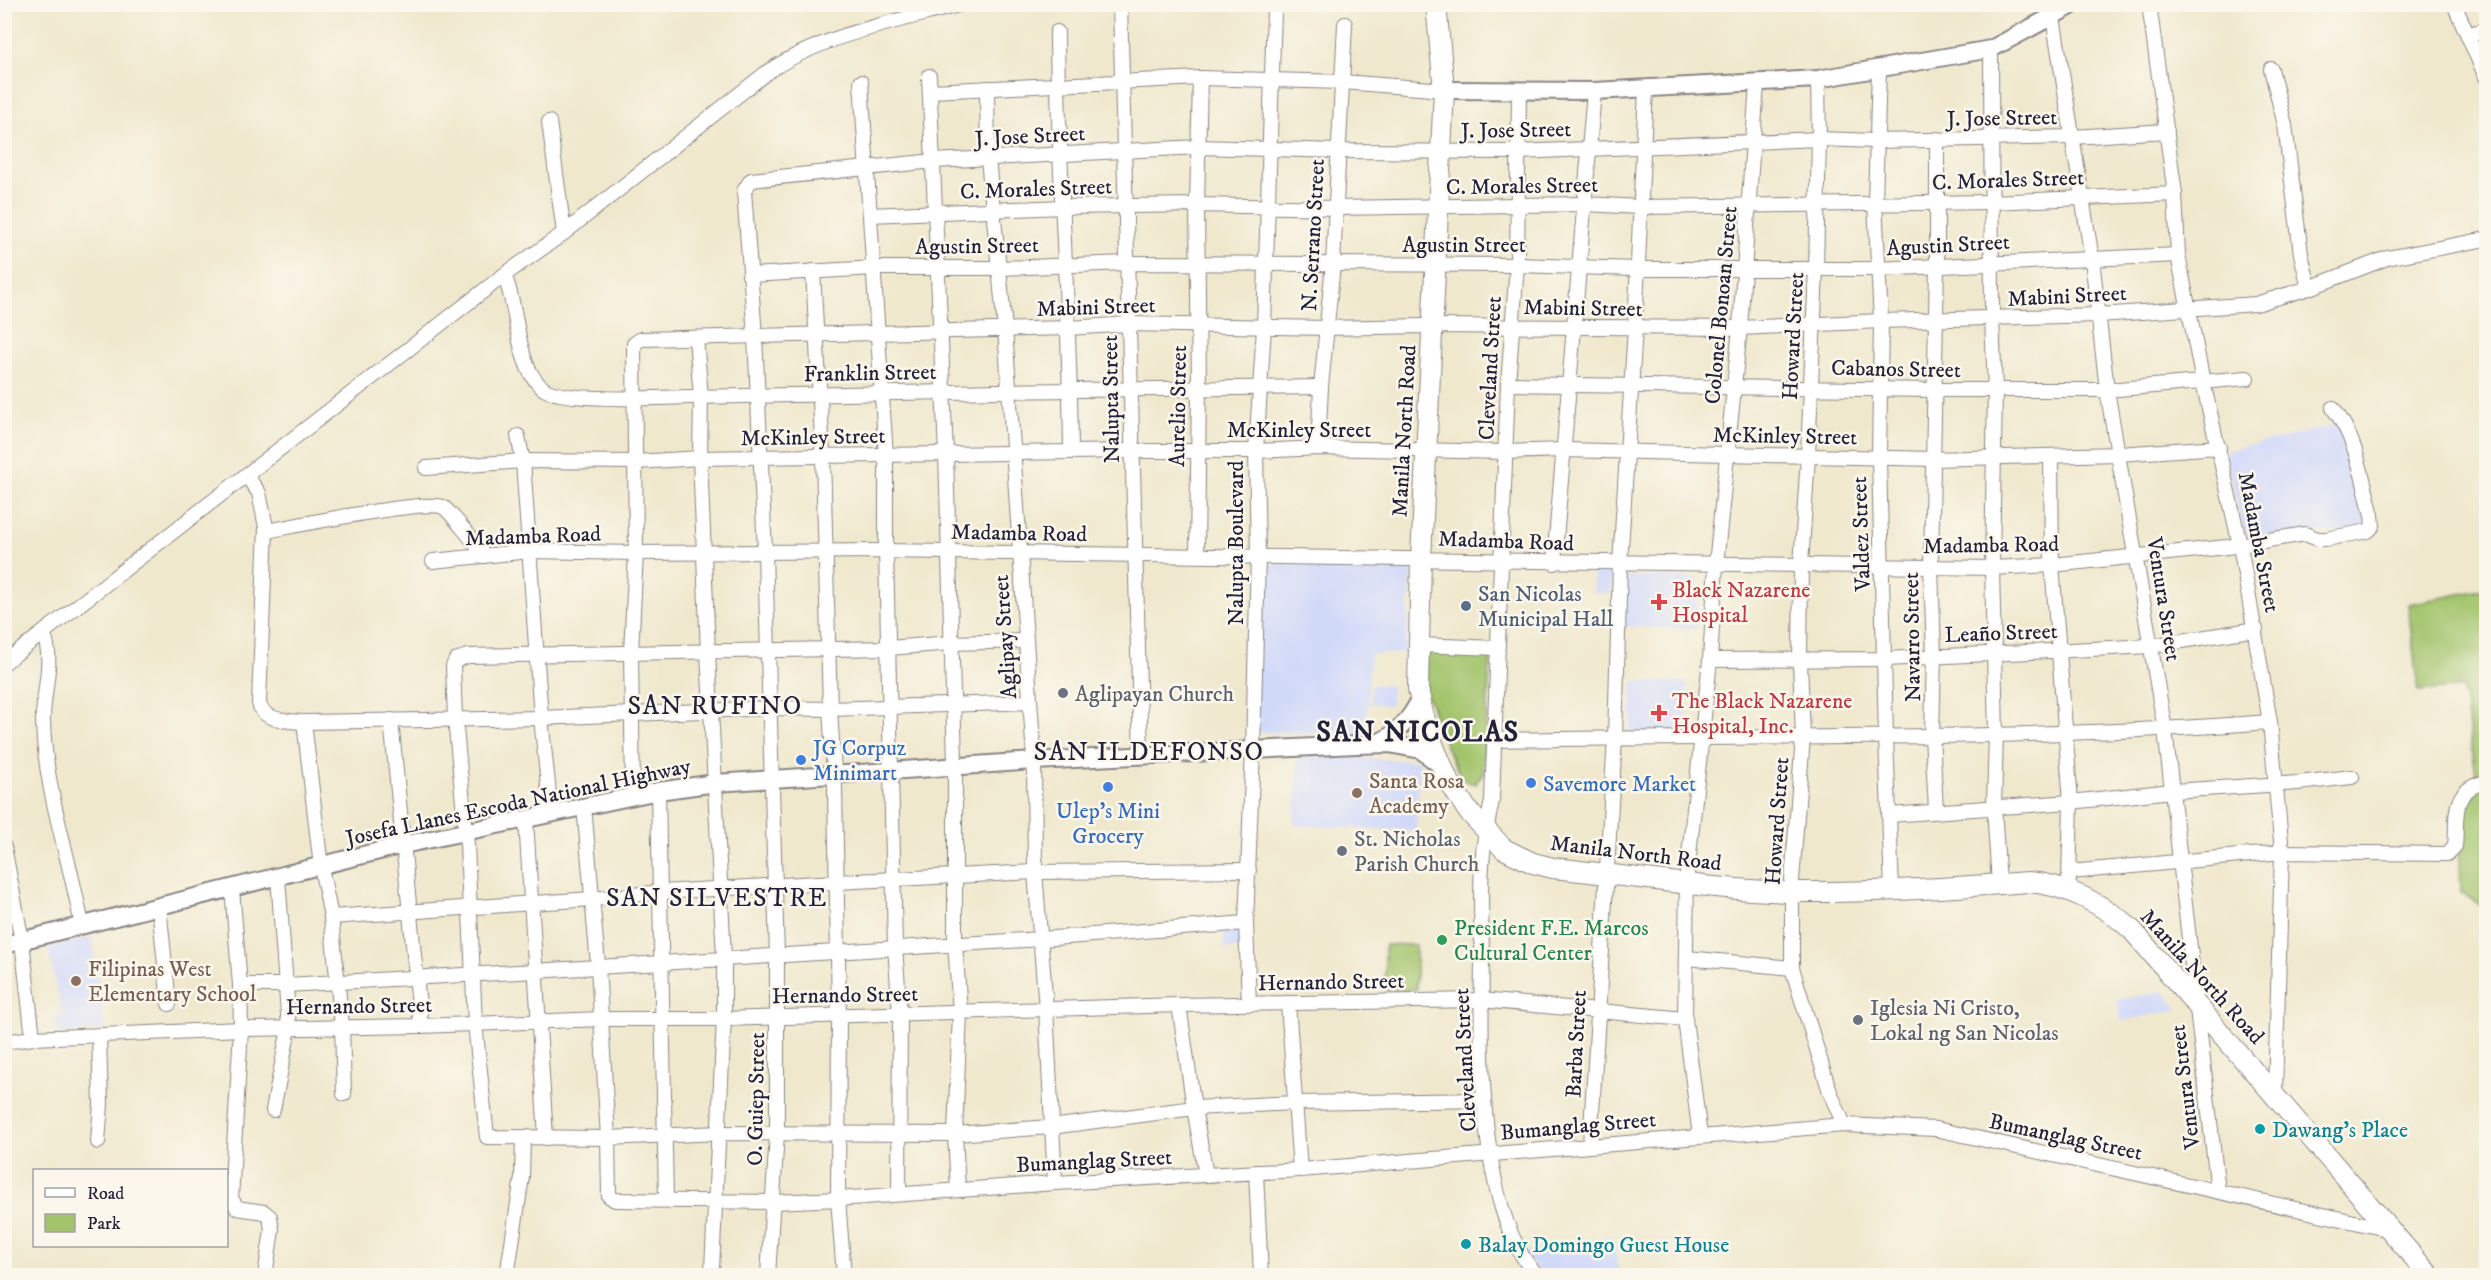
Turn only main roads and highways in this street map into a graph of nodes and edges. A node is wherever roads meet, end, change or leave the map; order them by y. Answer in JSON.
{"nodes":[{"id":1,"x":1436,"y":4,"type":"edge"},
{"id":2,"x":2075,"y":4,"type":"edge"},
{"id":3,"x":1444,"y":90,"type":"junction"},
{"id":4,"x":1420,"y":699,"type":"junction"},
{"id":5,"x":1373,"y":745,"type":"junction"},
{"id":6,"x":1444,"y":769,"type":"junction"},
{"id":7,"x":4,"y":945,"type":"edge"},
{"id":8,"x":2430,"y":1275,"type":"edge"}],
"edges":[{"from":1,"to":3,"type":"highway","name":"Manila North Road"},
{"from":2,"to":3,"type":"main road"},
{"from":3,"to":4,"type":"highway","name":"Manila North Road"},
{"from":4,"to":5,"type":"main road","name":"Josefa Llanes Escoda National Highway"},
{"from":4,"to":6,"type":"highway","name":"Manila North Road"},
{"from":5,"to":6,"type":"main road","name":"Josefa Llanes Escoda National Highway"},
{"from":5,"to":7,"type":"main road","name":"Josefa Llanes Escoda National Highway"},
{"from":6,"to":8,"type":"highway","name":"Manila North Road"}]}
